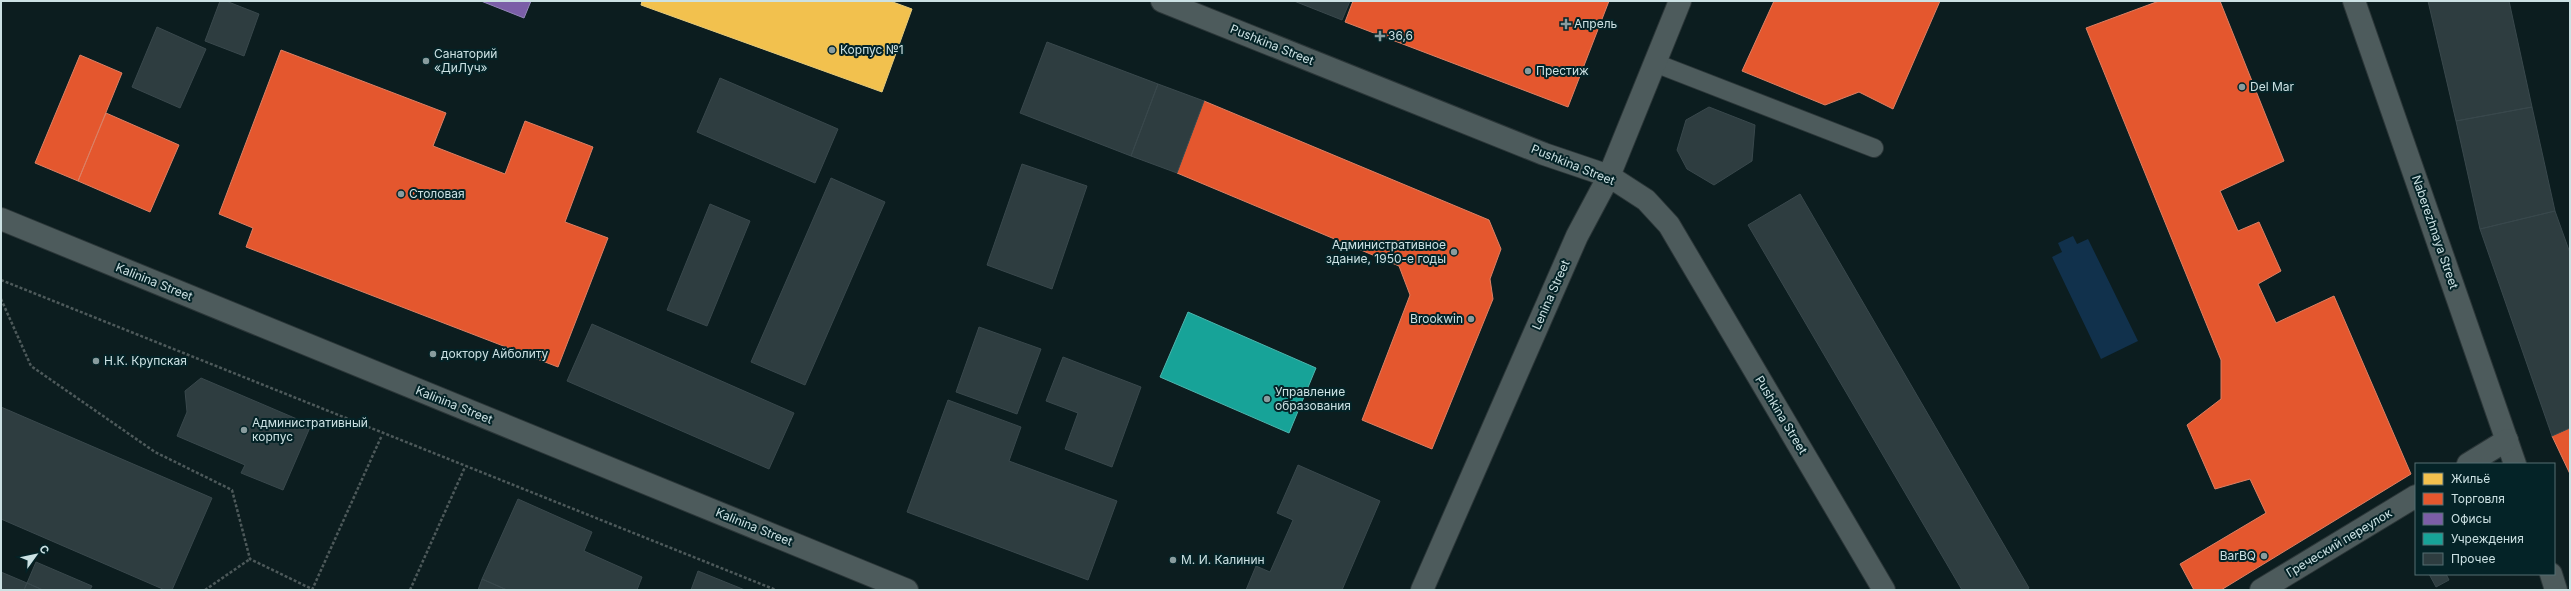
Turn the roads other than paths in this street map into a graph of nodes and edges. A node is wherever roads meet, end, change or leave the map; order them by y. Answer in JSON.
{"nodes":[{"id":1,"x":1162,"y":1,"type":"edge"},
{"id":2,"x":1680,"y":1,"type":"edge"},
{"id":3,"x":2354,"y":1,"type":"edge"},
{"id":4,"x":1655,"y":63,"type":"junction"},
{"id":5,"x":1874,"y":148,"type":"dead end"},
{"id":6,"x":1609,"y":176,"type":"junction"},
{"id":7,"x":1,"y":219,"type":"edge"},
{"id":8,"x":2507,"y":440,"type":"junction"},
{"id":9,"x":2470,"y":463,"type":"edge"},
{"id":10,"x":2515,"y":463,"type":"edge"},
{"id":11,"x":2415,"y":497,"type":"edge"},
{"id":12,"x":2551,"y":575,"type":"edge"},
{"id":13,"x":907,"y":590,"type":"edge"},
{"id":14,"x":1422,"y":590,"type":"edge"},
{"id":15,"x":1884,"y":590,"type":"edge"},
{"id":16,"x":2261,"y":590,"type":"edge"},
{"id":17,"x":2556,"y":590,"type":"edge"}],
"edges":[{"from":1,"to":6,"type":"street","name":"Pushkina Street"},
{"from":2,"to":4,"type":"street","name":"Lenina Street"},
{"from":3,"to":8,"type":"street","name":"Naberezhnaya Street"},
{"from":4,"to":5,"type":"lane"},
{"from":4,"to":6,"type":"street","name":"Lenina Street"},
{"from":6,"to":14,"type":"street","name":"Lenina Street"},
{"from":6,"to":15,"type":"street","name":"Pushkina Street"},
{"from":7,"to":13,"type":"street","name":"Kalinina Street"},
{"from":8,"to":9,"type":"street"},
{"from":8,"to":10,"type":"street","name":"Naberezhnaya Street"},
{"from":11,"to":16,"type":"street","name":"Греческий переулок"},
{"from":12,"to":17,"type":"street"}]}
